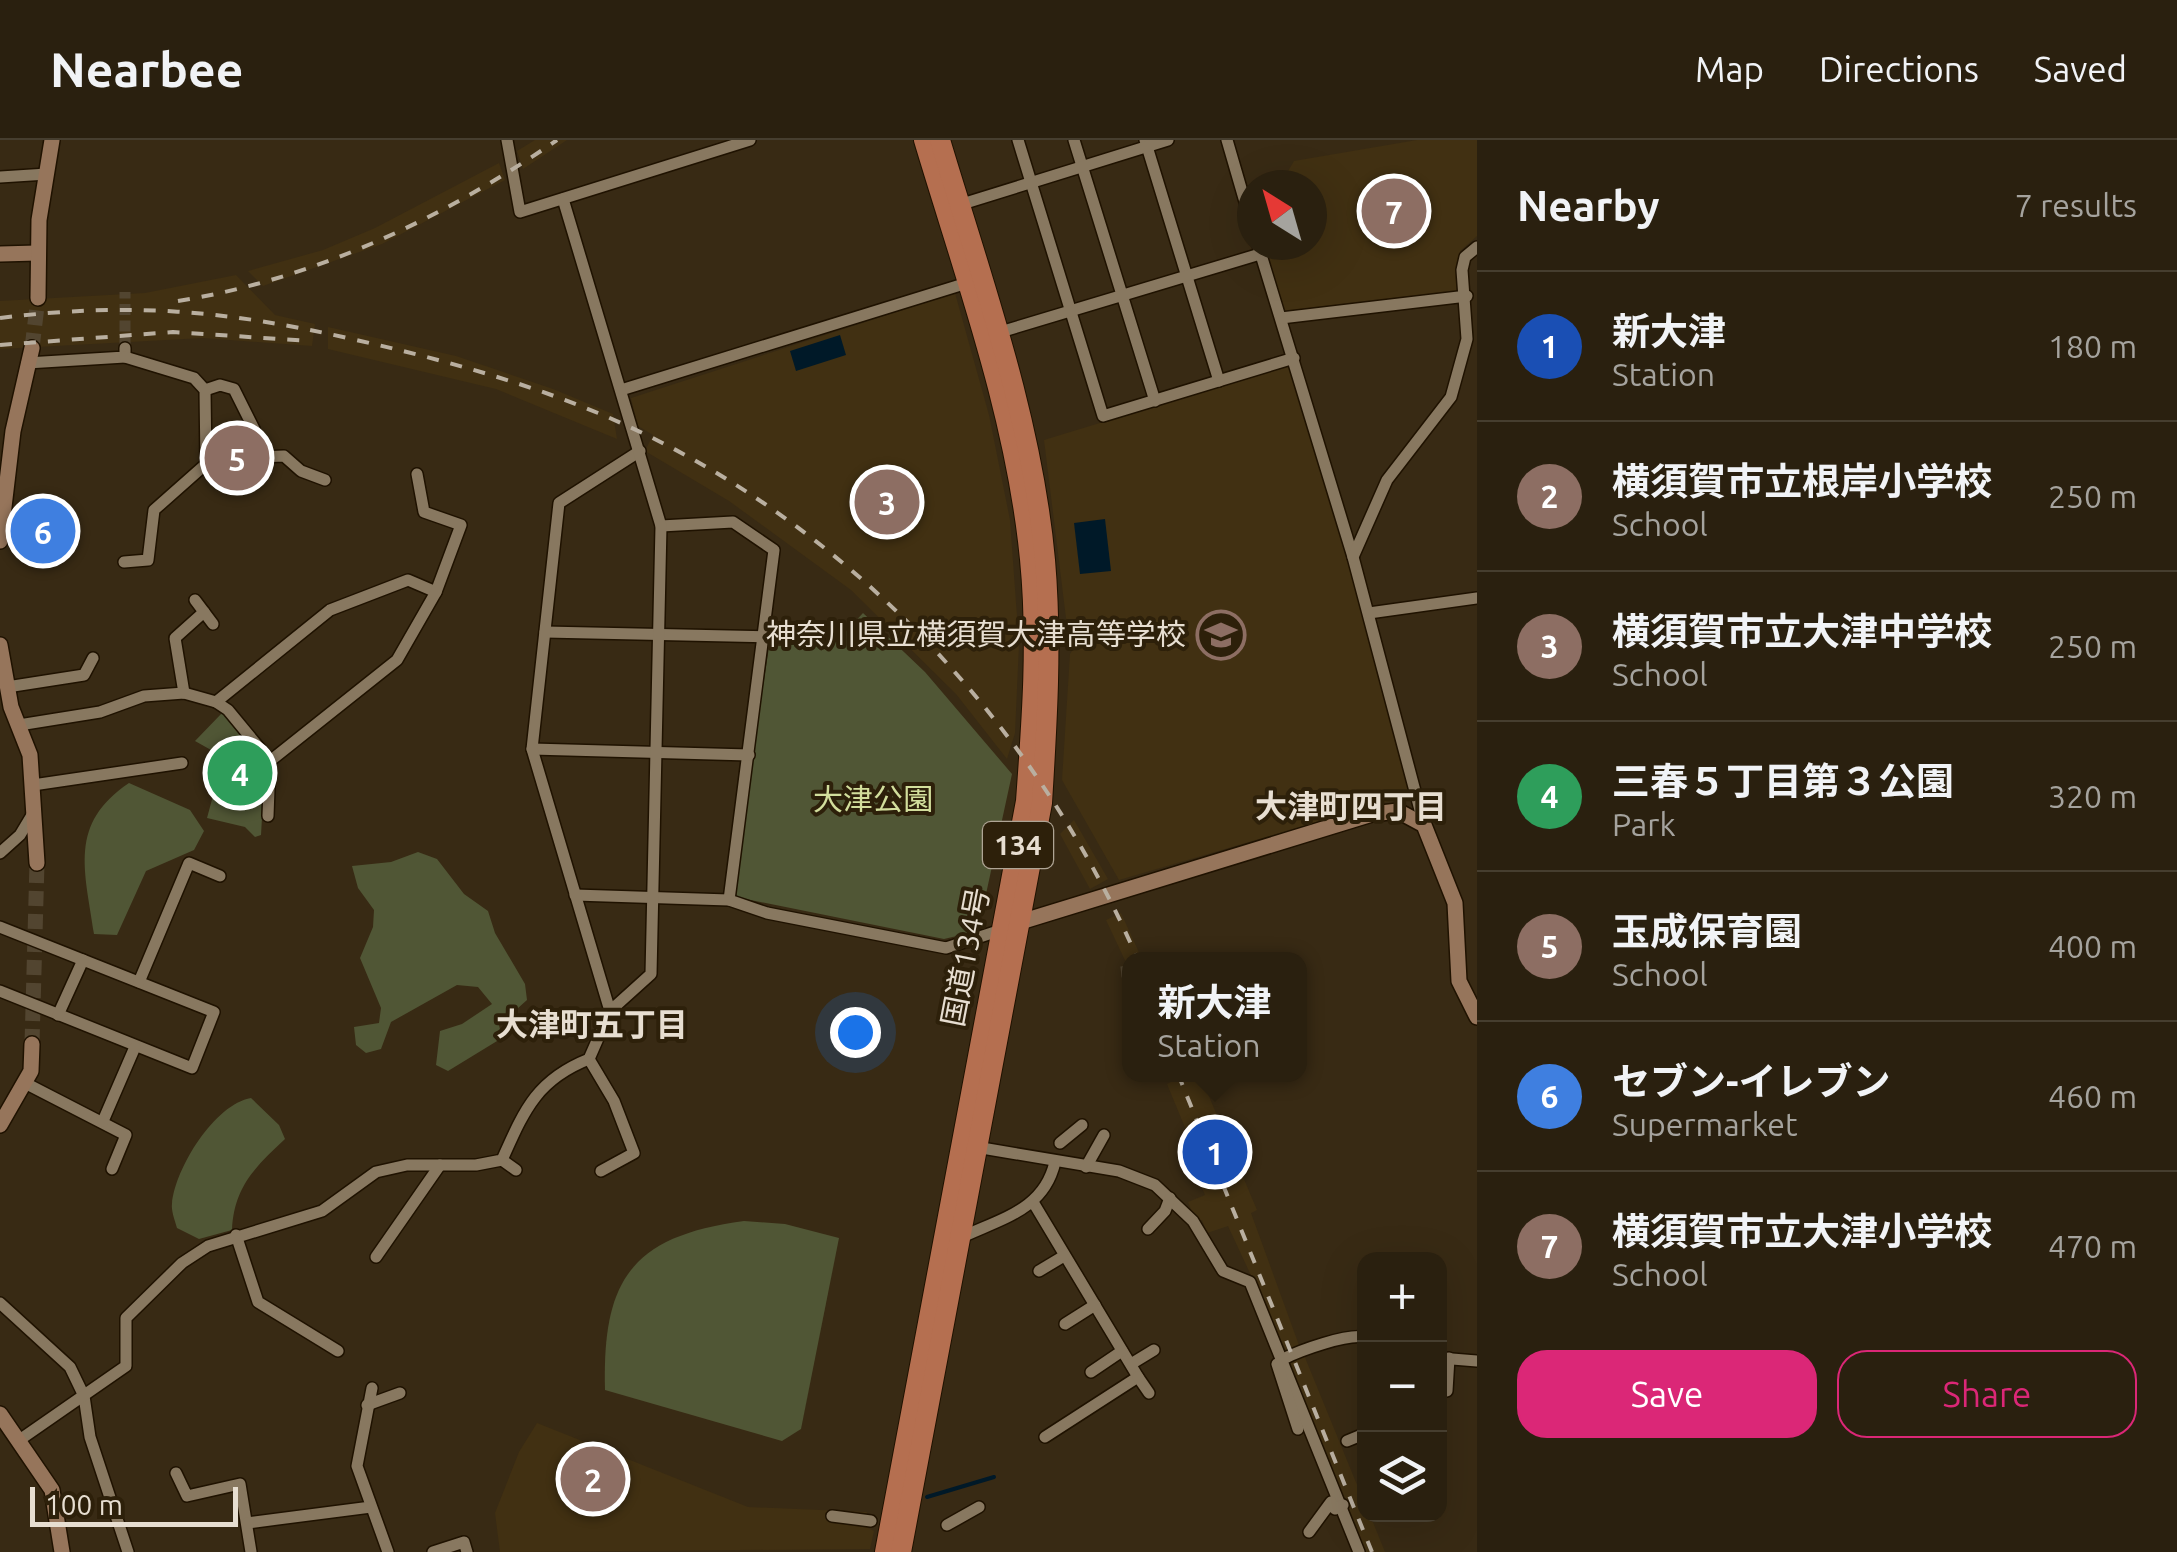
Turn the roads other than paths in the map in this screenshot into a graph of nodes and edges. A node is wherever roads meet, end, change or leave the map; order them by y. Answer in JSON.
{"nodes":[{"id":1,"x":52,"y":140,"type":"edge"},
{"id":2,"x":507,"y":140,"type":"edge"},
{"id":3,"x":750,"y":140,"type":"edge"},
{"id":4,"x":924,"y":140,"type":"edge"},
{"id":5,"x":940,"y":140,"type":"edge"},
{"id":6,"x":1018,"y":140,"type":"edge"},
{"id":7,"x":1074,"y":140,"type":"edge"},
{"id":8,"x":1168,"y":140,"type":"edge"},
{"id":9,"x":1227,"y":140,"type":"edge"},
{"id":10,"x":1146,"y":143,"type":"edge"},
{"id":11,"x":1082,"y":166,"type":"junction"},
{"id":12,"x":47,"y":174,"type":"junction"},
{"id":13,"x":1237,"y":174,"type":"edge"},
{"id":14,"x":0,"y":177,"type":"edge"},
{"id":15,"x":1030,"y":182,"type":"junction"},
{"id":16,"x":564,"y":198,"type":"junction"},
{"id":17,"x":959,"y":204,"type":"junction"},
{"id":18,"x":1477,"y":246,"type":"edge"},
{"id":19,"x":37,"y":253,"type":"junction"},
{"id":20,"x":0,"y":254,"type":"edge"},
{"id":21,"x":1237,"y":257,"type":"edge"},
{"id":22,"x":1262,"y":260,"type":"edge"},
{"id":23,"x":1185,"y":276,"type":"junction"},
{"id":24,"x":967,"y":282,"type":"junction"},
{"id":25,"x":1122,"y":295,"type":"junction"},
{"id":26,"x":1467,"y":296,"type":"junction"},
{"id":27,"x":38,"y":298,"type":"tunnel mouth"},
{"id":28,"x":1068,"y":312,"type":"junction"},
{"id":29,"x":1280,"y":318,"type":"junction"},
{"id":30,"x":997,"y":333,"type":"junction"},
{"id":31,"x":30,"y":355,"type":"joint"},
{"id":32,"x":1294,"y":358,"type":"junction"},
{"id":33,"x":1219,"y":381,"type":"junction"},
{"id":34,"x":205,"y":390,"type":"junction"},
{"id":35,"x":621,"y":390,"type":"junction"},
{"id":36,"x":1154,"y":401,"type":"junction"},
{"id":37,"x":640,"y":450,"type":"junction"},
{"id":38,"x":418,"y":474,"type":"dead end"},
{"id":39,"x":325,"y":480,"type":"dead end"},
{"id":40,"x":661,"y":526,"type":"junction"},
{"id":41,"x":0,"y":541,"type":"edge"},
{"id":42,"x":1353,"y":556,"type":"junction"},
{"id":43,"x":124,"y":562,"type":"dead end"},
{"id":44,"x":436,"y":592,"type":"junction"},
{"id":45,"x":1477,"y":598,"type":"edge"},
{"id":46,"x":195,"y":600,"type":"dead end"},
{"id":47,"x":204,"y":612,"type":"junction"},
{"id":48,"x":1369,"y":613,"type":"junction"},
{"id":49,"x":213,"y":624,"type":"dead end"},
{"id":50,"x":545,"y":632,"type":"junction"},
{"id":51,"x":660,"y":636,"type":"junction"},
{"id":52,"x":764,"y":638,"type":"junction"},
{"id":53,"x":819,"y":638,"type":"dead end"},
{"id":54,"x":0,"y":646,"type":"edge"},
{"id":55,"x":94,"y":658,"type":"dead end"},
{"id":56,"x":6,"y":686,"type":"junction"},
{"id":57,"x":184,"y":693,"type":"junction"},
{"id":58,"x":216,"y":702,"type":"junction"},
{"id":59,"x":19,"y":725,"type":"junction"},
{"id":60,"x":532,"y":750,"type":"junction"},
{"id":61,"x":656,"y":751,"type":"junction"},
{"id":62,"x":749,"y":754,"type":"junction"},
{"id":63,"x":270,"y":761,"type":"junction"},
{"id":64,"x":182,"y":763,"type":"dead end"},
{"id":65,"x":32,"y":785,"type":"junction"},
{"id":66,"x":35,"y":810,"type":"junction"},
{"id":67,"x":268,"y":816,"type":"dead end"},
{"id":68,"x":1424,"y":826,"type":"junction"},
{"id":69,"x":0,"y":853,"type":"edge"},
{"id":70,"x":38,"y":863,"type":"tunnel mouth"},
{"id":71,"x":220,"y":876,"type":"dead end"},
{"id":72,"x":574,"y":895,"type":"junction"},
{"id":73,"x":654,"y":898,"type":"junction"},
{"id":74,"x":729,"y":900,"type":"junction"},
{"id":75,"x":0,"y":926,"type":"edge"},
{"id":76,"x":1009,"y":926,"type":"junction"},
{"id":77,"x":83,"y":960,"type":"junction"},
{"id":78,"x":139,"y":982,"type":"junction"},
{"id":79,"x":0,"y":991,"type":"edge"},
{"id":80,"x":610,"y":1011,"type":"junction"},
{"id":81,"x":58,"y":1015,"type":"junction"},
{"id":82,"x":1477,"y":1017,"type":"edge"},
{"id":83,"x":32,"y":1044,"type":"tunnel mouth"},
{"id":84,"x":135,"y":1046,"type":"junction"},
{"id":85,"x":589,"y":1059,"type":"junction"},
{"id":86,"x":25,"y":1083,"type":"junction"},
{"id":87,"x":103,"y":1121,"type":"junction"},
{"id":88,"x":0,"y":1125,"type":"edge"},
{"id":89,"x":1082,"y":1125,"type":"dead end"},
{"id":90,"x":1104,"y":1136,"type":"dead end"},
{"id":91,"x":1060,"y":1144,"type":"dead end"},
{"id":92,"x":976,"y":1147,"type":"junction"},
{"id":93,"x":502,"y":1160,"type":"junction"},
{"id":94,"x":1055,"y":1162,"type":"junction"},
{"id":95,"x":440,"y":1164,"type":"junction"},
{"id":96,"x":1086,"y":1167,"type":"junction"},
{"id":97,"x":112,"y":1169,"type":"dead end"},
{"id":98,"x":516,"y":1170,"type":"dead end"},
{"id":99,"x":601,"y":1171,"type":"dead end"},
{"id":100,"x":1170,"y":1198,"type":"junction"},
{"id":101,"x":1034,"y":1202,"type":"junction"},
{"id":102,"x":1148,"y":1229,"type":"dead end"},
{"id":103,"x":236,"y":1236,"type":"junction"},
{"id":104,"x":960,"y":1238,"type":"junction"},
{"id":105,"x":1064,"y":1256,"type":"junction"},
{"id":106,"x":376,"y":1257,"type":"dead end"},
{"id":107,"x":1038,"y":1272,"type":"dead end"},
{"id":108,"x":0,"y":1303,"type":"edge"},
{"id":109,"x":1094,"y":1305,"type":"junction"},
{"id":110,"x":1066,"y":1324,"type":"dead end"},
{"id":111,"x":1357,"y":1337,"type":"edge"},
{"id":112,"x":1154,"y":1350,"type":"dead end"},
{"id":113,"x":338,"y":1351,"type":"dead end"},
{"id":114,"x":1122,"y":1351,"type":"junction"},
{"id":115,"x":1282,"y":1358,"type":"junction"},
{"id":116,"x":1447,"y":1358,"type":"edge"},
{"id":117,"x":1477,"y":1361,"type":"edge"},
{"id":118,"x":1131,"y":1364,"type":"junction"},
{"id":119,"x":1091,"y":1372,"type":"dead end"},
{"id":120,"x":1138,"y":1377,"type":"junction"},
{"id":121,"x":372,"y":1388,"type":"dead end"},
{"id":122,"x":400,"y":1393,"type":"dead end"},
{"id":123,"x":1149,"y":1394,"type":"dead end"},
{"id":124,"x":84,"y":1396,"type":"junction"},
{"id":125,"x":367,"y":1405,"type":"junction"},
{"id":126,"x":0,"y":1414,"type":"edge"},
{"id":127,"x":1298,"y":1430,"type":"dead end"},
{"id":128,"x":1045,"y":1437,"type":"dead end"},
{"id":129,"x":1357,"y":1437,"type":"edge"},
{"id":130,"x":18,"y":1441,"type":"junction"},
{"id":131,"x":1347,"y":1441,"type":"dead end"},
{"id":132,"x":176,"y":1473,"type":"dead end"},
{"id":133,"x":1343,"y":1506,"type":"junction"},
{"id":134,"x":371,"y":1507,"type":"junction"},
{"id":135,"x":979,"y":1507,"type":"dead end"},
{"id":136,"x":832,"y":1516,"type":"dead end"},
{"id":137,"x":871,"y":1521,"type":"dead end"},
{"id":138,"x":247,"y":1522,"type":"junction"},
{"id":139,"x":947,"y":1524,"type":"dead end"},
{"id":140,"x":1310,"y":1532,"type":"dead end"},
{"id":141,"x":62,"y":1552,"type":"edge"},
{"id":142,"x":128,"y":1552,"type":"edge"},
{"id":143,"x":251,"y":1552,"type":"edge"},
{"id":144,"x":388,"y":1552,"type":"edge"},
{"id":145,"x":433,"y":1552,"type":"edge"},
{"id":146,"x":467,"y":1552,"type":"edge"},
{"id":147,"x":885,"y":1552,"type":"edge"},
{"id":148,"x":901,"y":1552,"type":"edge"},
{"id":149,"x":1359,"y":1552,"type":"edge"}],
"edges":[{"from":1,"to":12,"type":"street"},
{"from":2,"to":16,"type":"street"},
{"from":3,"to":16,"type":"street"},
{"from":4,"to":24,"type":"highway","name":"国道134号","number":"134"},
{"from":5,"to":17,"type":"highway","name":"国道134号","number":"134"},
{"from":6,"to":15,"type":"street"},
{"from":7,"to":11,"type":"street"},
{"from":8,"to":10,"type":"street"},
{"from":9,"to":13,"type":"street"},
{"from":10,"to":11,"type":"street"},
{"from":10,"to":23,"type":"street"},
{"from":11,"to":15,"type":"street"},
{"from":11,"to":25,"type":"street"},
{"from":12,"to":14,"type":"street"},
{"from":12,"to":19,"type":"street"},
{"from":15,"to":17,"type":"street"},
{"from":15,"to":28,"type":"street"},
{"from":16,"to":35,"type":"street"},
{"from":17,"to":30,"type":"highway","name":"国道134号","number":"134"},
{"from":18,"to":26,"type":"street"},
{"from":19,"to":20,"type":"street"},
{"from":19,"to":27,"type":"street"},
{"from":21,"to":23,"type":"street"},
{"from":22,"to":29,"type":"street"},
{"from":23,"to":25,"type":"street"},
{"from":23,"to":33,"type":"street"},
{"from":24,"to":35,"type":"street"},
{"from":24,"to":76,"type":"highway","name":"国道134号","number":"134"},
{"from":25,"to":28,"type":"street"},
{"from":25,"to":36,"type":"street"},
{"from":26,"to":29,"type":"street"},
{"from":26,"to":42,"type":"street"},
{"from":28,"to":30,"type":"street"},
{"from":28,"to":36,"type":"street"},
{"from":29,"to":32,"type":"street"},
{"from":30,"to":76,"type":"highway","name":"国道134号","number":"134"},
{"from":31,"to":34,"type":"street"},
{"from":31,"to":41,"type":"street"},
{"from":32,"to":33,"type":"street"},
{"from":32,"to":42,"type":"street"},
{"from":33,"to":36,"type":"street"},
{"from":34,"to":39,"type":"street"},
{"from":34,"to":43,"type":"street"},
{"from":35,"to":37,"type":"street"},
{"from":37,"to":40,"type":"street"},
{"from":37,"to":50,"type":"street"},
{"from":38,"to":44,"type":"street"},
{"from":40,"to":51,"type":"street"},
{"from":40,"to":52,"type":"street"},
{"from":42,"to":48,"type":"street"},
{"from":44,"to":58,"type":"street"},
{"from":44,"to":63,"type":"street"},
{"from":45,"to":48,"type":"street"},
{"from":46,"to":47,"type":"street"},
{"from":47,"to":49,"type":"street"},
{"from":47,"to":57,"type":"street"},
{"from":48,"to":68,"type":"street"},
{"from":50,"to":51,"type":"street"},
{"from":50,"to":60,"type":"street"},
{"from":51,"to":52,"type":"street"},
{"from":51,"to":61,"type":"street"},
{"from":52,"to":53,"type":"street"},
{"from":52,"to":62,"type":"street"},
{"from":54,"to":56,"type":"street"},
{"from":55,"to":56,"type":"street"},
{"from":56,"to":59,"type":"street"},
{"from":57,"to":58,"type":"street"},
{"from":57,"to":59,"type":"street"},
{"from":58,"to":63,"type":"street"},
{"from":59,"to":65,"type":"street"},
{"from":60,"to":61,"type":"street"},
{"from":60,"to":72,"type":"street"},
{"from":61,"to":62,"type":"street"},
{"from":61,"to":73,"type":"street"},
{"from":62,"to":74,"type":"street"},
{"from":63,"to":67,"type":"street"},
{"from":64,"to":65,"type":"street"},
{"from":65,"to":66,"type":"street"},
{"from":66,"to":69,"type":"street"},
{"from":66,"to":70,"type":"street"},
{"from":68,"to":76,"type":"street"},
{"from":68,"to":82,"type":"street"},
{"from":71,"to":78,"type":"street"},
{"from":72,"to":73,"type":"street"},
{"from":72,"to":80,"type":"street"},
{"from":73,"to":74,"type":"street"},
{"from":73,"to":80,"type":"street"},
{"from":74,"to":76,"type":"street"},
{"from":75,"to":77,"type":"street"},
{"from":76,"to":92,"type":"highway","name":"国道134号","number":"134"},
{"from":76,"to":147,"type":"highway","name":"国道134号","number":"134"},
{"from":77,"to":78,"type":"street"},
{"from":77,"to":81,"type":"street"},
{"from":78,"to":84,"type":"street"},
{"from":79,"to":81,"type":"street"},
{"from":80,"to":85,"type":"street"},
{"from":81,"to":84,"type":"street"},
{"from":83,"to":86,"type":"street"},
{"from":84,"to":87,"type":"street"},
{"from":85,"to":93,"type":"street"},
{"from":85,"to":99,"type":"street"},
{"from":86,"to":87,"type":"street"},
{"from":86,"to":88,"type":"street"},
{"from":87,"to":97,"type":"street"},
{"from":89,"to":91,"type":"street"},
{"from":90,"to":96,"type":"street"},
{"from":92,"to":94,"type":"street"},
{"from":92,"to":104,"type":"highway","name":"国道134号","number":"134"},
{"from":93,"to":95,"type":"street"},
{"from":93,"to":98,"type":"street"},
{"from":94,"to":96,"type":"street"},
{"from":94,"to":101,"type":"street"},
{"from":95,"to":103,"type":"street"},
{"from":95,"to":106,"type":"street"},
{"from":96,"to":100,"type":"street"},
{"from":100,"to":102,"type":"street"},
{"from":100,"to":115,"type":"street"},
{"from":101,"to":104,"type":"street"},
{"from":101,"to":105,"type":"street"},
{"from":103,"to":113,"type":"street"},
{"from":103,"to":124,"type":"street"},
{"from":104,"to":148,"type":"highway","name":"国道134号","number":"134"},
{"from":105,"to":107,"type":"street"},
{"from":105,"to":109,"type":"street"},
{"from":108,"to":124,"type":"street"},
{"from":109,"to":110,"type":"street"},
{"from":109,"to":114,"type":"street"},
{"from":111,"to":115,"type":"street"},
{"from":112,"to":118,"type":"street"},
{"from":114,"to":118,"type":"street"},
{"from":114,"to":119,"type":"street"},
{"from":115,"to":127,"type":"street"},
{"from":115,"to":133,"type":"street"},
{"from":116,"to":117,"type":"street"},
{"from":118,"to":120,"type":"street"},
{"from":120,"to":123,"type":"street"},
{"from":120,"to":128,"type":"street"},
{"from":121,"to":125,"type":"street"},
{"from":122,"to":125,"type":"street"},
{"from":124,"to":130,"type":"street"},
{"from":124,"to":142,"type":"street"},
{"from":125,"to":134,"type":"street"},
{"from":126,"to":130,"type":"street"},
{"from":129,"to":131,"type":"street"},
{"from":130,"to":141,"type":"street"},
{"from":132,"to":138,"type":"street"},
{"from":133,"to":140,"type":"street"},
{"from":133,"to":149,"type":"street"},
{"from":134,"to":138,"type":"street"},
{"from":134,"to":144,"type":"street"},
{"from":135,"to":139,"type":"street"},
{"from":136,"to":137,"type":"street"},
{"from":138,"to":143,"type":"street"},
{"from":145,"to":146,"type":"street"}]}
